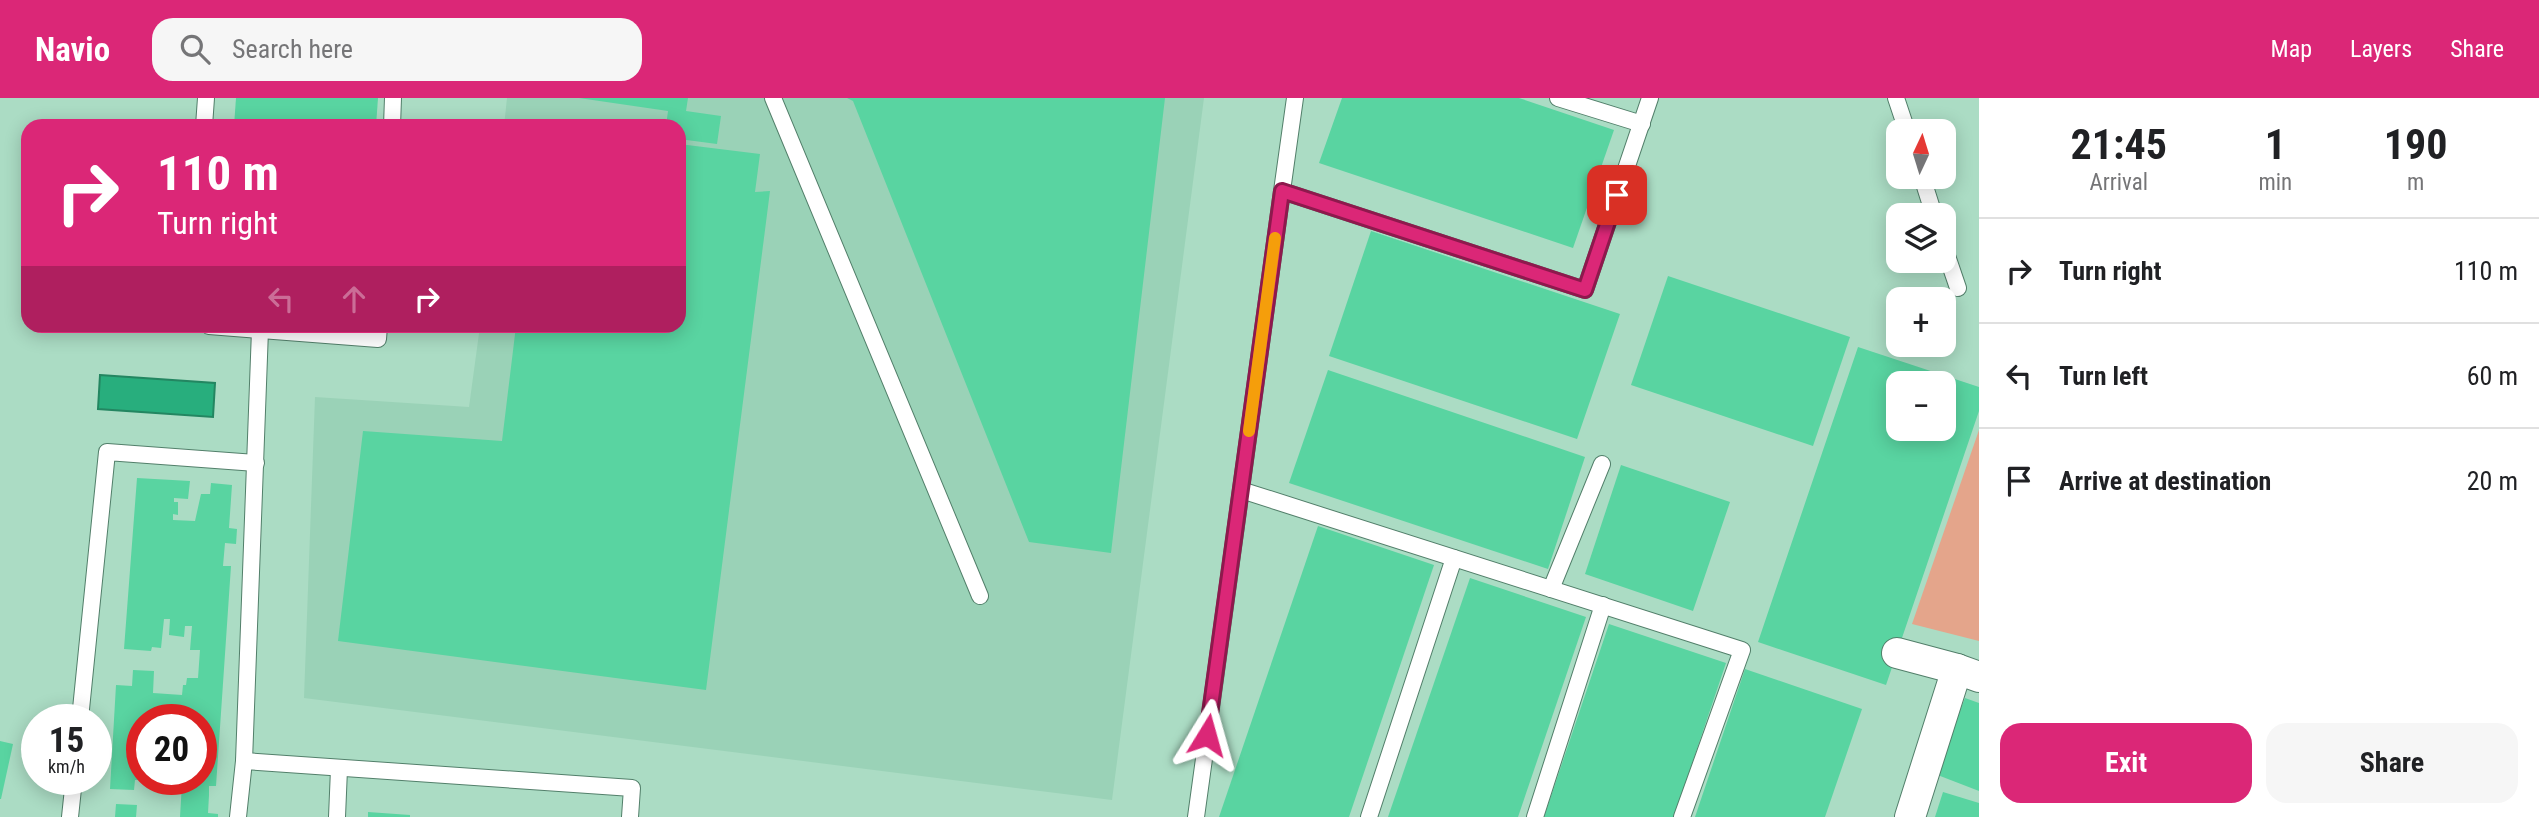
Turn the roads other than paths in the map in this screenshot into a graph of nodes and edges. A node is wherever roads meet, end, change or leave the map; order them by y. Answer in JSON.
{"nodes":[{"id":1,"x":206,"y":98,"type":"edge"},
{"id":2,"x":393,"y":98,"type":"edge"},
{"id":3,"x":773,"y":98,"type":"edge"},
{"id":4,"x":1295,"y":98,"type":"edge"},
{"id":5,"x":1559,"y":98,"type":"edge"},
{"id":6,"x":1650,"y":98,"type":"edge"},
{"id":7,"x":1896,"y":98,"type":"edge"},
{"id":8,"x":204,"y":119,"type":"edge"},
{"id":9,"x":392,"y":119,"type":"edge"},
{"id":10,"x":1903,"y":119,"type":"edge"},
{"id":11,"x":1642,"y":124,"type":"junction"},
{"id":12,"x":1282,"y":191,"type":"junction"},
{"id":13,"x":1953,"y":273,"type":"edge"},
{"id":14,"x":1958,"y":288,"type":"dead end"},
{"id":15,"x":260,"y":333,"type":"edge"},
{"id":16,"x":299,"y":333,"type":"edge"},
{"id":17,"x":378,"y":333,"type":"edge"},
{"id":18,"x":256,"y":463,"type":"junction"},
{"id":19,"x":1602,"y":464,"type":"dead end"},
{"id":20,"x":1241,"y":490,"type":"junction"},
{"id":21,"x":1454,"y":558,"type":"junction"},
{"id":22,"x":1551,"y":589,"type":"junction"},
{"id":23,"x":980,"y":596,"type":"dead end"},
{"id":24,"x":1603,"y":606,"type":"junction"},
{"id":25,"x":1897,"y":653,"type":"dead end"},
{"id":26,"x":1968,"y":673,"type":"edge"},
{"id":27,"x":82,"y":704,"type":"edge"},
{"id":28,"x":244,"y":761,"type":"junction"},
{"id":29,"x":340,"y":769,"type":"junction"},
{"id":30,"x":72,"y":795,"type":"edge"},
{"id":31,"x":70,"y":817,"type":"edge"},
{"id":32,"x":238,"y":817,"type":"edge"},
{"id":33,"x":337,"y":817,"type":"edge"},
{"id":34,"x":630,"y":817,"type":"edge"},
{"id":35,"x":1196,"y":817,"type":"edge"},
{"id":36,"x":1369,"y":817,"type":"edge"},
{"id":37,"x":1535,"y":817,"type":"edge"},
{"id":38,"x":1682,"y":817,"type":"edge"},
{"id":39,"x":1910,"y":817,"type":"edge"}],
"edges":[{"from":1,"to":8,"type":"lane"},
{"from":2,"to":9,"type":"lane"},
{"from":3,"to":23,"type":"lane"},
{"from":4,"to":12,"type":"lane"},
{"from":5,"to":11,"type":"lane"},
{"from":6,"to":11,"type":"lane"},
{"from":7,"to":10,"type":"lane"},
{"from":11,"to":12,"type":"lane"},
{"from":12,"to":20,"type":"lane"},
{"from":13,"to":14,"type":"lane"},
{"from":15,"to":18,"type":"lane"},
{"from":16,"to":17,"type":"lane"},
{"from":18,"to":27,"type":"lane"},
{"from":18,"to":28,"type":"lane"},
{"from":19,"to":22,"type":"lane"},
{"from":20,"to":21,"type":"lane"},
{"from":20,"to":35,"type":"lane"},
{"from":21,"to":22,"type":"lane"},
{"from":21,"to":36,"type":"lane"},
{"from":22,"to":24,"type":"lane"},
{"from":24,"to":37,"type":"lane"},
{"from":24,"to":38,"type":"lane"},
{"from":25,"to":26,"type":"street"},
{"from":26,"to":39,"type":"street"},
{"from":28,"to":29,"type":"lane"},
{"from":28,"to":32,"type":"lane"},
{"from":29,"to":33,"type":"lane"},
{"from":29,"to":34,"type":"lane"},
{"from":30,"to":31,"type":"lane"}]}
